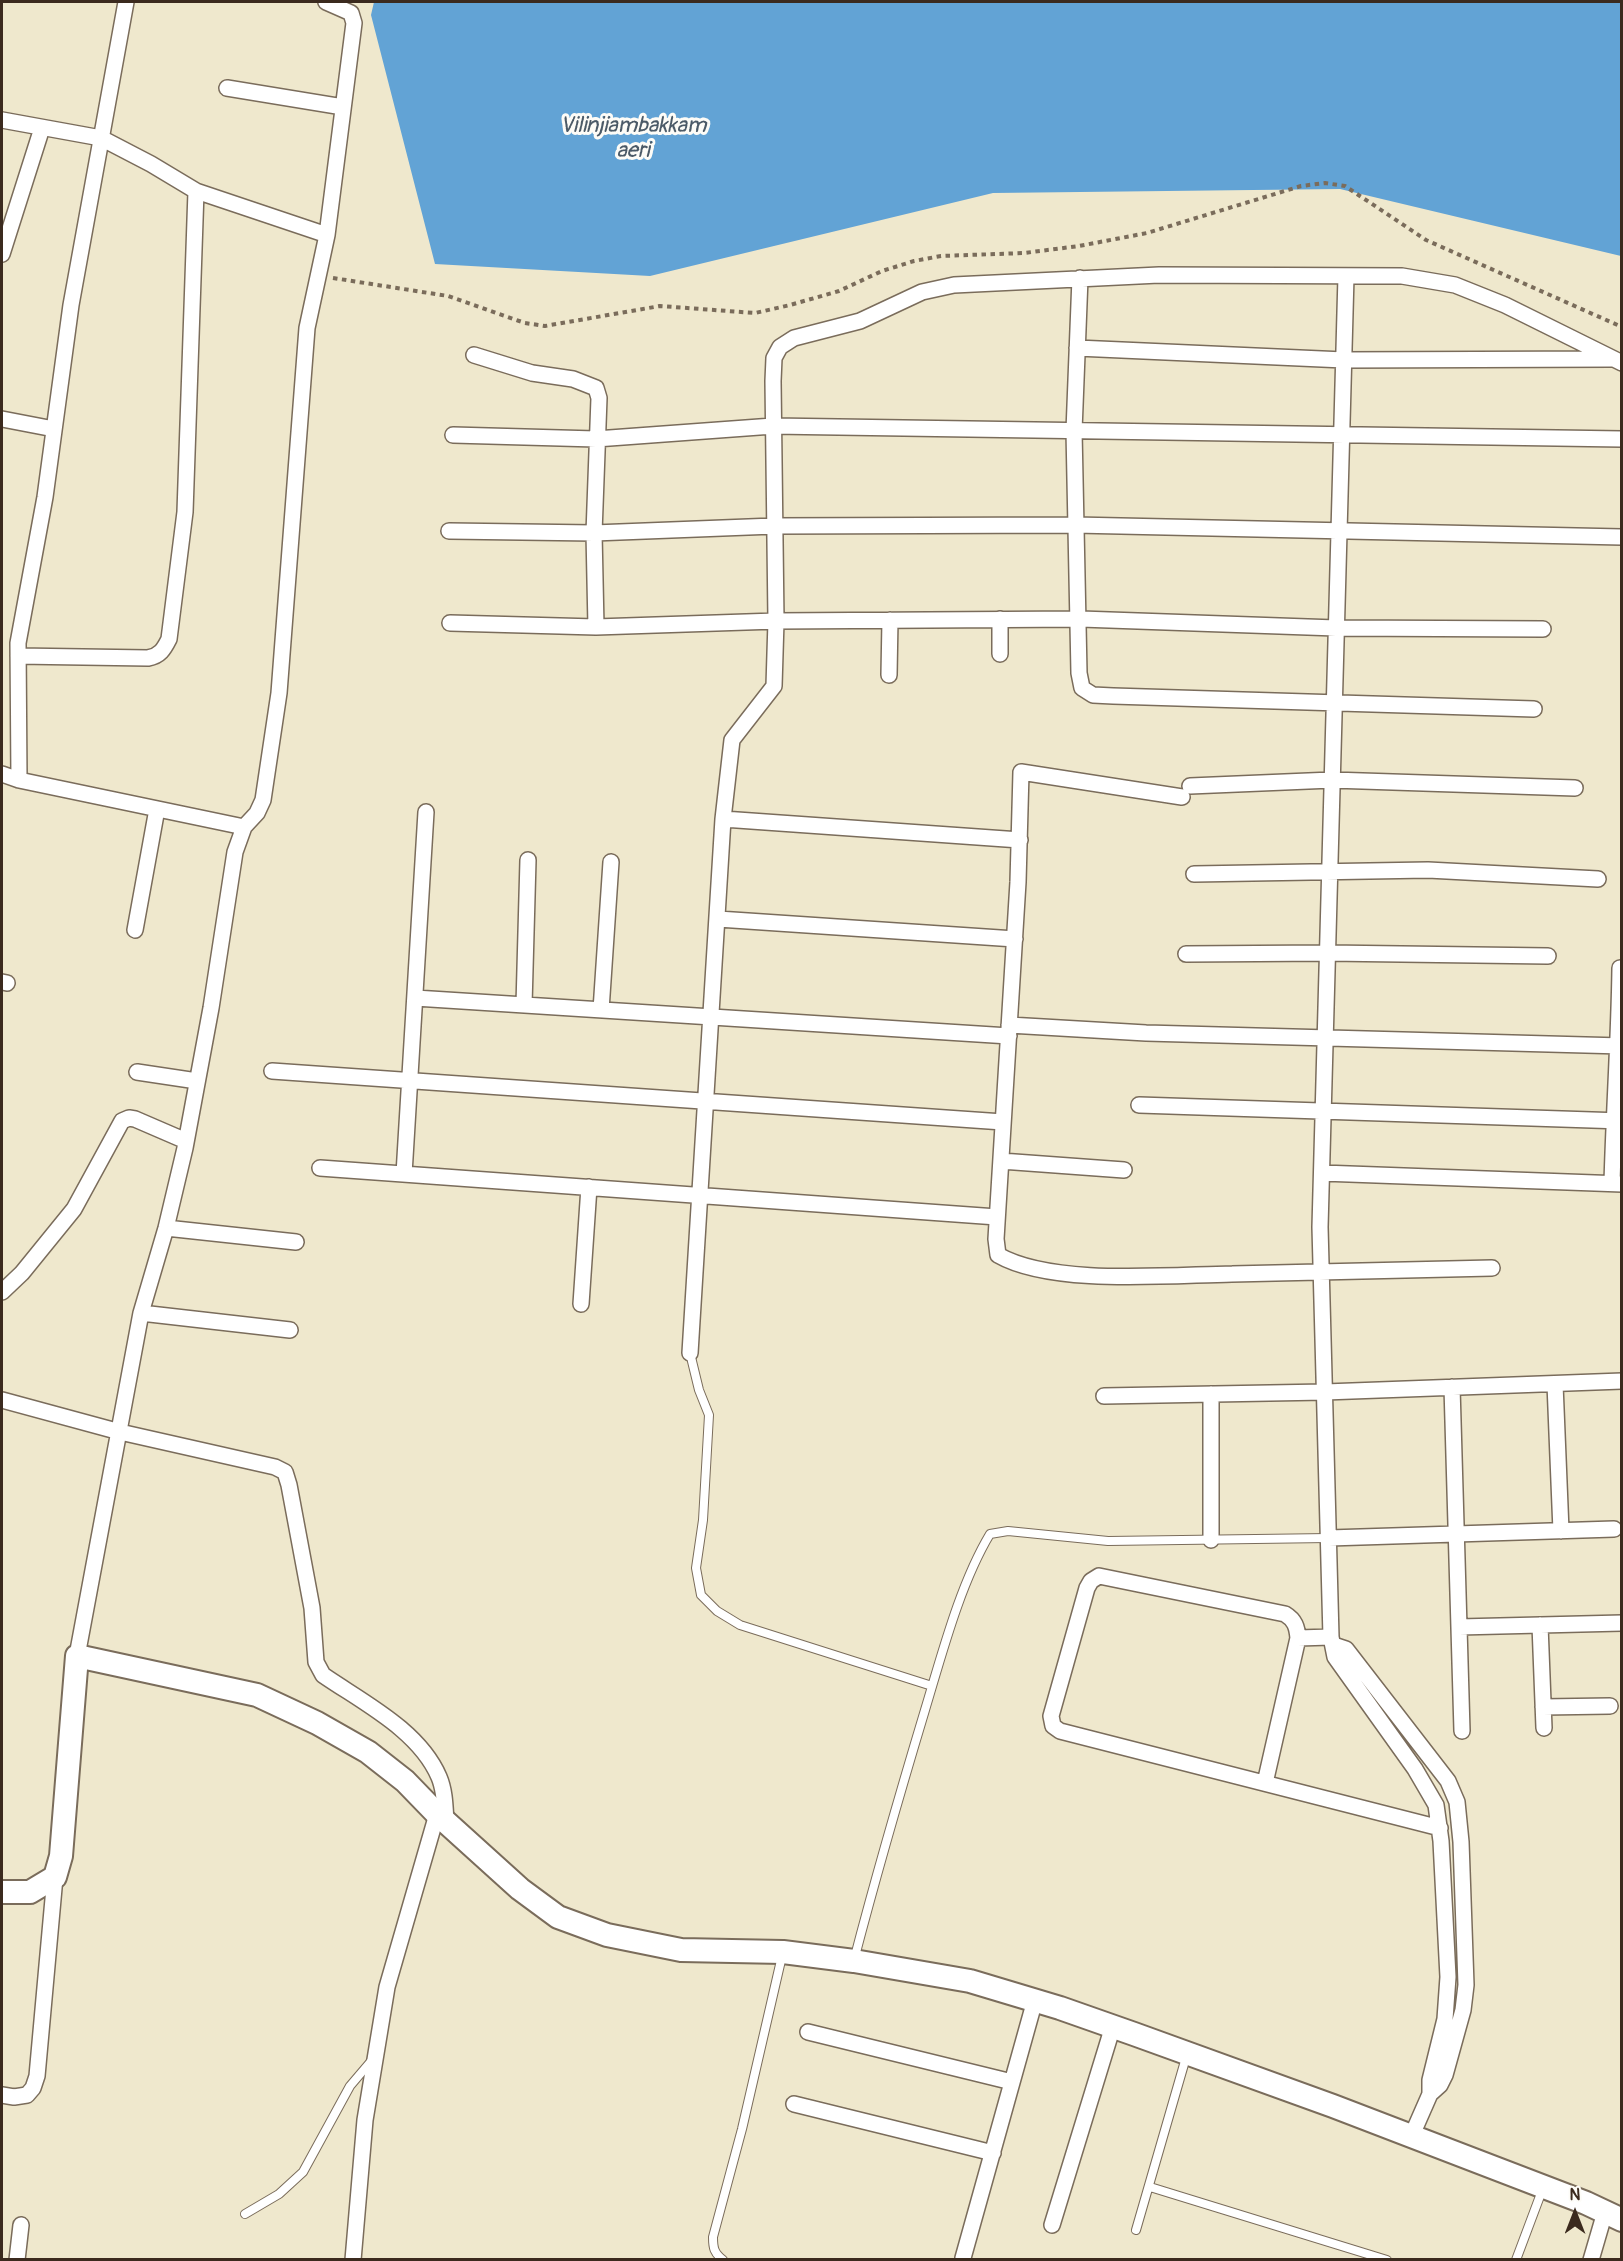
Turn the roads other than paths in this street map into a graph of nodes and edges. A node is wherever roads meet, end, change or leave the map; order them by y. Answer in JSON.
{"nodes":[{"id":1,"x":126,"y":2,"type":"edge"},
{"id":2,"x":326,"y":2,"type":"edge"},
{"id":3,"x":227,"y":88,"type":"dead end"},
{"id":4,"x":344,"y":107,"type":"junction"},
{"id":5,"x":2,"y":120,"type":"edge"},
{"id":6,"x":42,"y":128,"type":"junction"},
{"id":7,"x":101,"y":138,"type":"junction"},
{"id":8,"x":196,"y":191,"type":"junction"},
{"id":9,"x":327,"y":235,"type":"junction"},
{"id":10,"x":2,"y":254,"type":"edge"},
{"id":11,"x":1346,"y":276,"type":"junction"},
{"id":12,"x":1080,"y":278,"type":"junction"},
{"id":13,"x":1077,"y":348,"type":"junction"},
{"id":14,"x":474,"y":355,"type":"dead end"},
{"id":15,"x":1344,"y":360,"type":"junction"},
{"id":16,"x":1618,"y":361,"type":"edge"},
{"id":17,"x":2,"y":419,"type":"edge"},
{"id":18,"x":773,"y":426,"type":"junction"},
{"id":19,"x":54,"y":429,"type":"junction"},
{"id":20,"x":1074,"y":430,"type":"junction"},
{"id":21,"x":453,"y":435,"type":"dead end"},
{"id":22,"x":1341,"y":435,"type":"junction"},
{"id":23,"x":596,"y":439,"type":"junction"},
{"id":24,"x":1622,"y":440,"type":"edge"},
{"id":25,"x":1075,"y":525,"type":"junction"},
{"id":26,"x":774,"y":526,"type":"junction"},
{"id":27,"x":1339,"y":530,"type":"junction"},
{"id":28,"x":449,"y":531,"type":"dead end"},
{"id":29,"x":594,"y":533,"type":"junction"},
{"id":30,"x":1622,"y":537,"type":"edge"},
{"id":31,"x":890,"y":620,"type":"junction"},
{"id":32,"x":1000,"y":620,"type":"junction"},
{"id":33,"x":1078,"y":620,"type":"junction"},
{"id":34,"x":776,"y":621,"type":"junction"},
{"id":35,"x":450,"y":623,"type":"dead end"},
{"id":36,"x":596,"y":627,"type":"junction"},
{"id":37,"x":1336,"y":628,"type":"junction"},
{"id":38,"x":1543,"y":629,"type":"dead end"},
{"id":39,"x":1000,"y":654,"type":"dead end"},
{"id":40,"x":18,"y":656,"type":"junction"},
{"id":41,"x":889,"y":675,"type":"dead end"},
{"id":42,"x":1334,"y":704,"type":"junction"},
{"id":43,"x":1534,"y":709,"type":"dead end"},
{"id":44,"x":2,"y":774,"type":"edge"},
{"id":45,"x":19,"y":780,"type":"junction"},
{"id":46,"x":1332,"y":780,"type":"junction"},
{"id":47,"x":1575,"y":788,"type":"dead end"},
{"id":48,"x":157,"y":809,"type":"junction"},
{"id":49,"x":426,"y":812,"type":"dead end"},
{"id":50,"x":723,"y":819,"type":"junction"},
{"id":51,"x":244,"y":827,"type":"junction"},
{"id":52,"x":1020,"y":840,"type":"junction"},
{"id":53,"x":528,"y":860,"type":"dead end"},
{"id":54,"x":611,"y":862,"type":"dead end"},
{"id":55,"x":1330,"y":872,"type":"junction"},
{"id":56,"x":1194,"y":874,"type":"dead end"},
{"id":57,"x":1598,"y":879,"type":"dead end"},
{"id":58,"x":718,"y":919,"type":"junction"},
{"id":59,"x":135,"y":930,"type":"dead end"},
{"id":60,"x":1015,"y":939,"type":"junction"},
{"id":61,"x":1328,"y":953,"type":"junction"},
{"id":62,"x":1186,"y":954,"type":"dead end"},
{"id":63,"x":1548,"y":956,"type":"dead end"},
{"id":64,"x":1620,"y":968,"type":"edge"},
{"id":65,"x":415,"y":998,"type":"junction"},
{"id":66,"x":524,"y":1005,"type":"junction"},
{"id":67,"x":601,"y":1010,"type":"junction"},
{"id":68,"x":711,"y":1017,"type":"junction"},
{"id":69,"x":1009,"y":1031,"type":"junction"},
{"id":70,"x":1326,"y":1038,"type":"junction"},
{"id":71,"x":1620,"y":1046,"type":"edge"},
{"id":72,"x":272,"y":1071,"type":"dead end"},
{"id":73,"x":137,"y":1072,"type":"dead end"},
{"id":74,"x":197,"y":1081,"type":"junction"},
{"id":75,"x":409,"y":1081,"type":"junction"},
{"id":76,"x":706,"y":1101,"type":"junction"},
{"id":77,"x":1139,"y":1105,"type":"dead end"},
{"id":78,"x":1324,"y":1110,"type":"junction"},
{"id":79,"x":1617,"y":1120,"type":"edge"},
{"id":80,"x":1003,"y":1122,"type":"junction"},
{"id":81,"x":186,"y":1141,"type":"junction"},
{"id":82,"x":1000,"y":1161,"type":"junction"},
{"id":83,"x":320,"y":1168,"type":"dead end"},
{"id":84,"x":1124,"y":1170,"type":"dead end"},
{"id":85,"x":1322,"y":1173,"type":"junction"},
{"id":86,"x":404,"y":1174,"type":"junction"},
{"id":87,"x":1617,"y":1184,"type":"edge"},
{"id":88,"x":589,"y":1187,"type":"junction"},
{"id":89,"x":700,"y":1195,"type":"junction"},
{"id":90,"x":997,"y":1217,"type":"junction"},
{"id":91,"x":166,"y":1228,"type":"junction"},
{"id":92,"x":297,"y":1242,"type":"dead end"},
{"id":93,"x":1492,"y":1268,"type":"dead end"},
{"id":94,"x":1322,"y":1272,"type":"junction"},
{"id":95,"x":2,"y":1292,"type":"edge"},
{"id":96,"x":581,"y":1304,"type":"dead end"},
{"id":97,"x":141,"y":1313,"type":"junction"},
{"id":98,"x":290,"y":1330,"type":"dead end"},
{"id":99,"x":690,"y":1353,"type":"joint"},
{"id":100,"x":1622,"y":1381,"type":"edge"},
{"id":101,"x":1555,"y":1383,"type":"junction"},
{"id":102,"x":1452,"y":1387,"type":"junction"},
{"id":103,"x":1325,"y":1392,"type":"junction"},
{"id":104,"x":1211,"y":1394,"type":"junction"},
{"id":105,"x":1104,"y":1396,"type":"dead end"},
{"id":106,"x":2,"y":1400,"type":"edge"},
{"id":107,"x":120,"y":1432,"type":"junction"},
{"id":108,"x":1614,"y":1529,"type":"dead end"},
{"id":109,"x":1561,"y":1531,"type":"junction"},
{"id":110,"x":1456,"y":1534,"type":"junction"},
{"id":111,"x":1329,"y":1538,"type":"junction"},
{"id":112,"x":1211,"y":1539,"type":"junction"},
{"id":113,"x":1622,"y":1623,"type":"edge"},
{"id":114,"x":1540,"y":1625,"type":"junction"},
{"id":115,"x":1459,"y":1627,"type":"junction"},
{"id":116,"x":1298,"y":1638,"type":"junction"},
{"id":117,"x":1332,"y":1641,"type":"junction"},
{"id":118,"x":77,"y":1656,"type":"junction"},
{"id":119,"x":932,"y":1686,"type":"junction"},
{"id":120,"x":1610,"y":1706,"type":"dead end"},
{"id":121,"x":1543,"y":1707,"type":"junction"},
{"id":122,"x":1544,"y":1728,"type":"dead end"},
{"id":123,"x":1462,"y":1731,"type":"dead end"},
{"id":124,"x":1265,"y":1783,"type":"junction"},
{"id":125,"x":441,"y":1818,"type":"junction"},
{"id":126,"x":1440,"y":1828,"type":"junction"},
{"id":127,"x":55,"y":1877,"type":"junction"},
{"id":128,"x":2,"y":1892,"type":"edge"},
{"id":129,"x":783,"y":1952,"type":"junction"},
{"id":130,"x":854,"y":1960,"type":"junction"},
{"id":131,"x":1035,"y":2000,"type":"junction"},
{"id":132,"x":1113,"y":2026,"type":"junction"},
{"id":133,"x":808,"y":2032,"type":"dead end"},
{"id":134,"x":1187,"y":2053,"type":"junction"},
{"id":135,"x":376,"y":2055,"type":"junction"},
{"id":136,"x":1012,"y":2082,"type":"junction"},
{"id":137,"x":1430,"y":2094,"type":"junction"},
{"id":138,"x":2,"y":2095,"type":"edge"},
{"id":139,"x":794,"y":2104,"type":"dead end"},
{"id":140,"x":1412,"y":2135,"type":"junction"},
{"id":141,"x":993,"y":2153,"type":"junction"},
{"id":142,"x":1150,"y":2187,"type":"junction"},
{"id":143,"x":1543,"y":2188,"type":"junction"},
{"id":144,"x":245,"y":2214,"type":"dead end"},
{"id":145,"x":1613,"y":2216,"type":"edge"},
{"id":146,"x":21,"y":2225,"type":"dead end"},
{"id":147,"x":1052,"y":2225,"type":"dead end"},
{"id":148,"x":1136,"y":2230,"type":"dead end"},
{"id":149,"x":963,"y":2258,"type":"dead end"},
{"id":150,"x":17,"y":2259,"type":"edge"},
{"id":151,"x":353,"y":2259,"type":"edge"},
{"id":152,"x":723,"y":2259,"type":"edge"},
{"id":153,"x":1387,"y":2259,"type":"edge"},
{"id":154,"x":1516,"y":2259,"type":"edge"},
{"id":155,"x":1591,"y":2259,"type":"edge"}],
"edges":[{"from":1,"to":7,"type":"street"},
{"from":2,"to":4,"type":"street"},
{"from":3,"to":4,"type":"street"},
{"from":4,"to":9,"type":"street"},
{"from":5,"to":6,"type":"street"},
{"from":6,"to":7,"type":"street"},
{"from":6,"to":10,"type":"street"},
{"from":7,"to":8,"type":"street"},
{"from":7,"to":19,"type":"street"},
{"from":8,"to":9,"type":"street"},
{"from":8,"to":40,"type":"street"},
{"from":9,"to":51,"type":"street"},
{"from":11,"to":12,"type":"street"},
{"from":11,"to":15,"type":"street"},
{"from":11,"to":16,"type":"street"},
{"from":12,"to":13,"type":"street"},
{"from":12,"to":18,"type":"street"},
{"from":13,"to":15,"type":"street"},
{"from":13,"to":20,"type":"street"},
{"from":14,"to":23,"type":"street"},
{"from":15,"to":16,"type":"street"},
{"from":15,"to":22,"type":"street"},
{"from":17,"to":19,"type":"street"},
{"from":18,"to":20,"type":"street"},
{"from":18,"to":23,"type":"street"},
{"from":18,"to":26,"type":"street"},
{"from":19,"to":40,"type":"street"},
{"from":20,"to":22,"type":"street"},
{"from":20,"to":25,"type":"street"},
{"from":21,"to":23,"type":"street"},
{"from":22,"to":24,"type":"street"},
{"from":22,"to":27,"type":"street"},
{"from":23,"to":29,"type":"street"},
{"from":25,"to":26,"type":"street"},
{"from":25,"to":27,"type":"street"},
{"from":25,"to":33,"type":"street"},
{"from":26,"to":29,"type":"street"},
{"from":26,"to":34,"type":"street"},
{"from":27,"to":30,"type":"street"},
{"from":27,"to":37,"type":"street"},
{"from":28,"to":29,"type":"street"},
{"from":29,"to":36,"type":"street"},
{"from":31,"to":32,"type":"street"},
{"from":31,"to":34,"type":"street"},
{"from":31,"to":41,"type":"street"},
{"from":32,"to":33,"type":"street"},
{"from":32,"to":39,"type":"street"},
{"from":33,"to":37,"type":"street"},
{"from":33,"to":42,"type":"street"},
{"from":34,"to":36,"type":"street"},
{"from":34,"to":50,"type":"street"},
{"from":35,"to":36,"type":"street"},
{"from":37,"to":38,"type":"street"},
{"from":37,"to":42,"type":"street"},
{"from":40,"to":45,"type":"street"},
{"from":42,"to":43,"type":"street"},
{"from":42,"to":46,"type":"street"},
{"from":44,"to":45,"type":"street"},
{"from":45,"to":48,"type":"street"},
{"from":46,"to":47,"type":"street"},
{"from":46,"to":52,"type":"street"},
{"from":46,"to":55,"type":"street"},
{"from":48,"to":51,"type":"street"},
{"from":48,"to":59,"type":"street"},
{"from":49,"to":65,"type":"street"},
{"from":50,"to":52,"type":"street"},
{"from":50,"to":58,"type":"street"},
{"from":51,"to":74,"type":"street"},
{"from":52,"to":60,"type":"street"},
{"from":53,"to":66,"type":"street"},
{"from":54,"to":67,"type":"street"},
{"from":55,"to":56,"type":"street"},
{"from":55,"to":57,"type":"street"},
{"from":55,"to":61,"type":"street"},
{"from":58,"to":60,"type":"street"},
{"from":58,"to":68,"type":"street"},
{"from":60,"to":69,"type":"street"},
{"from":61,"to":62,"type":"street"},
{"from":61,"to":63,"type":"street"},
{"from":61,"to":70,"type":"street"},
{"from":64,"to":71,"type":"street"},
{"from":65,"to":66,"type":"street"},
{"from":65,"to":75,"type":"street"},
{"from":66,"to":67,"type":"street"},
{"from":67,"to":68,"type":"street"},
{"from":68,"to":69,"type":"street"},
{"from":68,"to":76,"type":"street"},
{"from":69,"to":70,"type":"street"},
{"from":69,"to":80,"type":"street"},
{"from":70,"to":71,"type":"street"},
{"from":70,"to":78,"type":"street"},
{"from":71,"to":79,"type":"street"},
{"from":72,"to":75,"type":"street"},
{"from":73,"to":74,"type":"street"},
{"from":74,"to":81,"type":"street"},
{"from":75,"to":76,"type":"street"},
{"from":75,"to":86,"type":"street"},
{"from":76,"to":80,"type":"street"},
{"from":76,"to":89,"type":"street"},
{"from":77,"to":78,"type":"street"},
{"from":78,"to":79,"type":"street"},
{"from":78,"to":85,"type":"street"},
{"from":79,"to":87,"type":"street"},
{"from":80,"to":82,"type":"street"},
{"from":81,"to":91,"type":"street"},
{"from":81,"to":95,"type":"street"},
{"from":82,"to":84,"type":"street"},
{"from":82,"to":90,"type":"street"},
{"from":83,"to":86,"type":"street"},
{"from":85,"to":87,"type":"street"},
{"from":85,"to":94,"type":"street"},
{"from":86,"to":88,"type":"street"},
{"from":88,"to":89,"type":"street"},
{"from":88,"to":96,"type":"street"},
{"from":89,"to":90,"type":"street"},
{"from":89,"to":99,"type":"street"},
{"from":90,"to":94,"type":"street"},
{"from":91,"to":92,"type":"street"},
{"from":91,"to":97,"type":"street"},
{"from":93,"to":94,"type":"street"},
{"from":94,"to":103,"type":"street"},
{"from":97,"to":98,"type":"street"},
{"from":97,"to":107,"type":"street"},
{"from":99,"to":119,"type":"lane"},
{"from":100,"to":101,"type":"street"},
{"from":101,"to":102,"type":"street"},
{"from":101,"to":109,"type":"street"},
{"from":102,"to":103,"type":"street"},
{"from":102,"to":110,"type":"street"},
{"from":103,"to":104,"type":"street"},
{"from":103,"to":111,"type":"street"},
{"from":104,"to":105,"type":"street"},
{"from":104,"to":112,"type":"street"},
{"from":106,"to":107,"type":"street"},
{"from":107,"to":118,"type":"street"},
{"from":107,"to":125,"type":"street"},
{"from":108,"to":109,"type":"street"},
{"from":109,"to":110,"type":"street"},
{"from":110,"to":111,"type":"street"},
{"from":110,"to":115,"type":"street"},
{"from":111,"to":112,"type":"lane"},
{"from":111,"to":117,"type":"street"},
{"from":112,"to":119,"type":"lane"},
{"from":113,"to":114,"type":"street"},
{"from":114,"to":115,"type":"street"},
{"from":114,"to":121,"type":"street"},
{"from":115,"to":123,"type":"street"},
{"from":116,"to":117,"type":"street"},
{"from":116,"to":124,"type":"street"},
{"from":116,"to":124,"type":"street"},
{"from":117,"to":126,"type":"street"},
{"from":117,"to":137,"type":"street"},
{"from":118,"to":125,"type":"street"},
{"from":118,"to":127,"type":"street"},
{"from":119,"to":130,"type":"lane"},
{"from":120,"to":121,"type":"street"},
{"from":121,"to":122,"type":"street"},
{"from":124,"to":126,"type":"street"},
{"from":125,"to":129,"type":"street"},
{"from":125,"to":135,"type":"street"},
{"from":126,"to":137,"type":"street"},
{"from":127,"to":128,"type":"street"},
{"from":127,"to":138,"type":"street"},
{"from":129,"to":130,"type":"street"},
{"from":129,"to":152,"type":"lane"},
{"from":130,"to":131,"type":"street"},
{"from":131,"to":132,"type":"street"},
{"from":131,"to":136,"type":"street"},
{"from":132,"to":134,"type":"street"},
{"from":132,"to":147,"type":"street"},
{"from":133,"to":136,"type":"street"},
{"from":134,"to":140,"type":"street"},
{"from":134,"to":142,"type":"lane"},
{"from":135,"to":144,"type":"lane"},
{"from":135,"to":151,"type":"street"},
{"from":136,"to":141,"type":"street"},
{"from":137,"to":140,"type":"street"},
{"from":139,"to":141,"type":"street"},
{"from":140,"to":143,"type":"street"},
{"from":141,"to":149,"type":"street"},
{"from":142,"to":148,"type":"lane"},
{"from":142,"to":153,"type":"lane"},
{"from":143,"to":145,"type":"street"},
{"from":143,"to":154,"type":"lane"},
{"from":145,"to":155,"type":"street"},
{"from":146,"to":150,"type":"street"}]}
